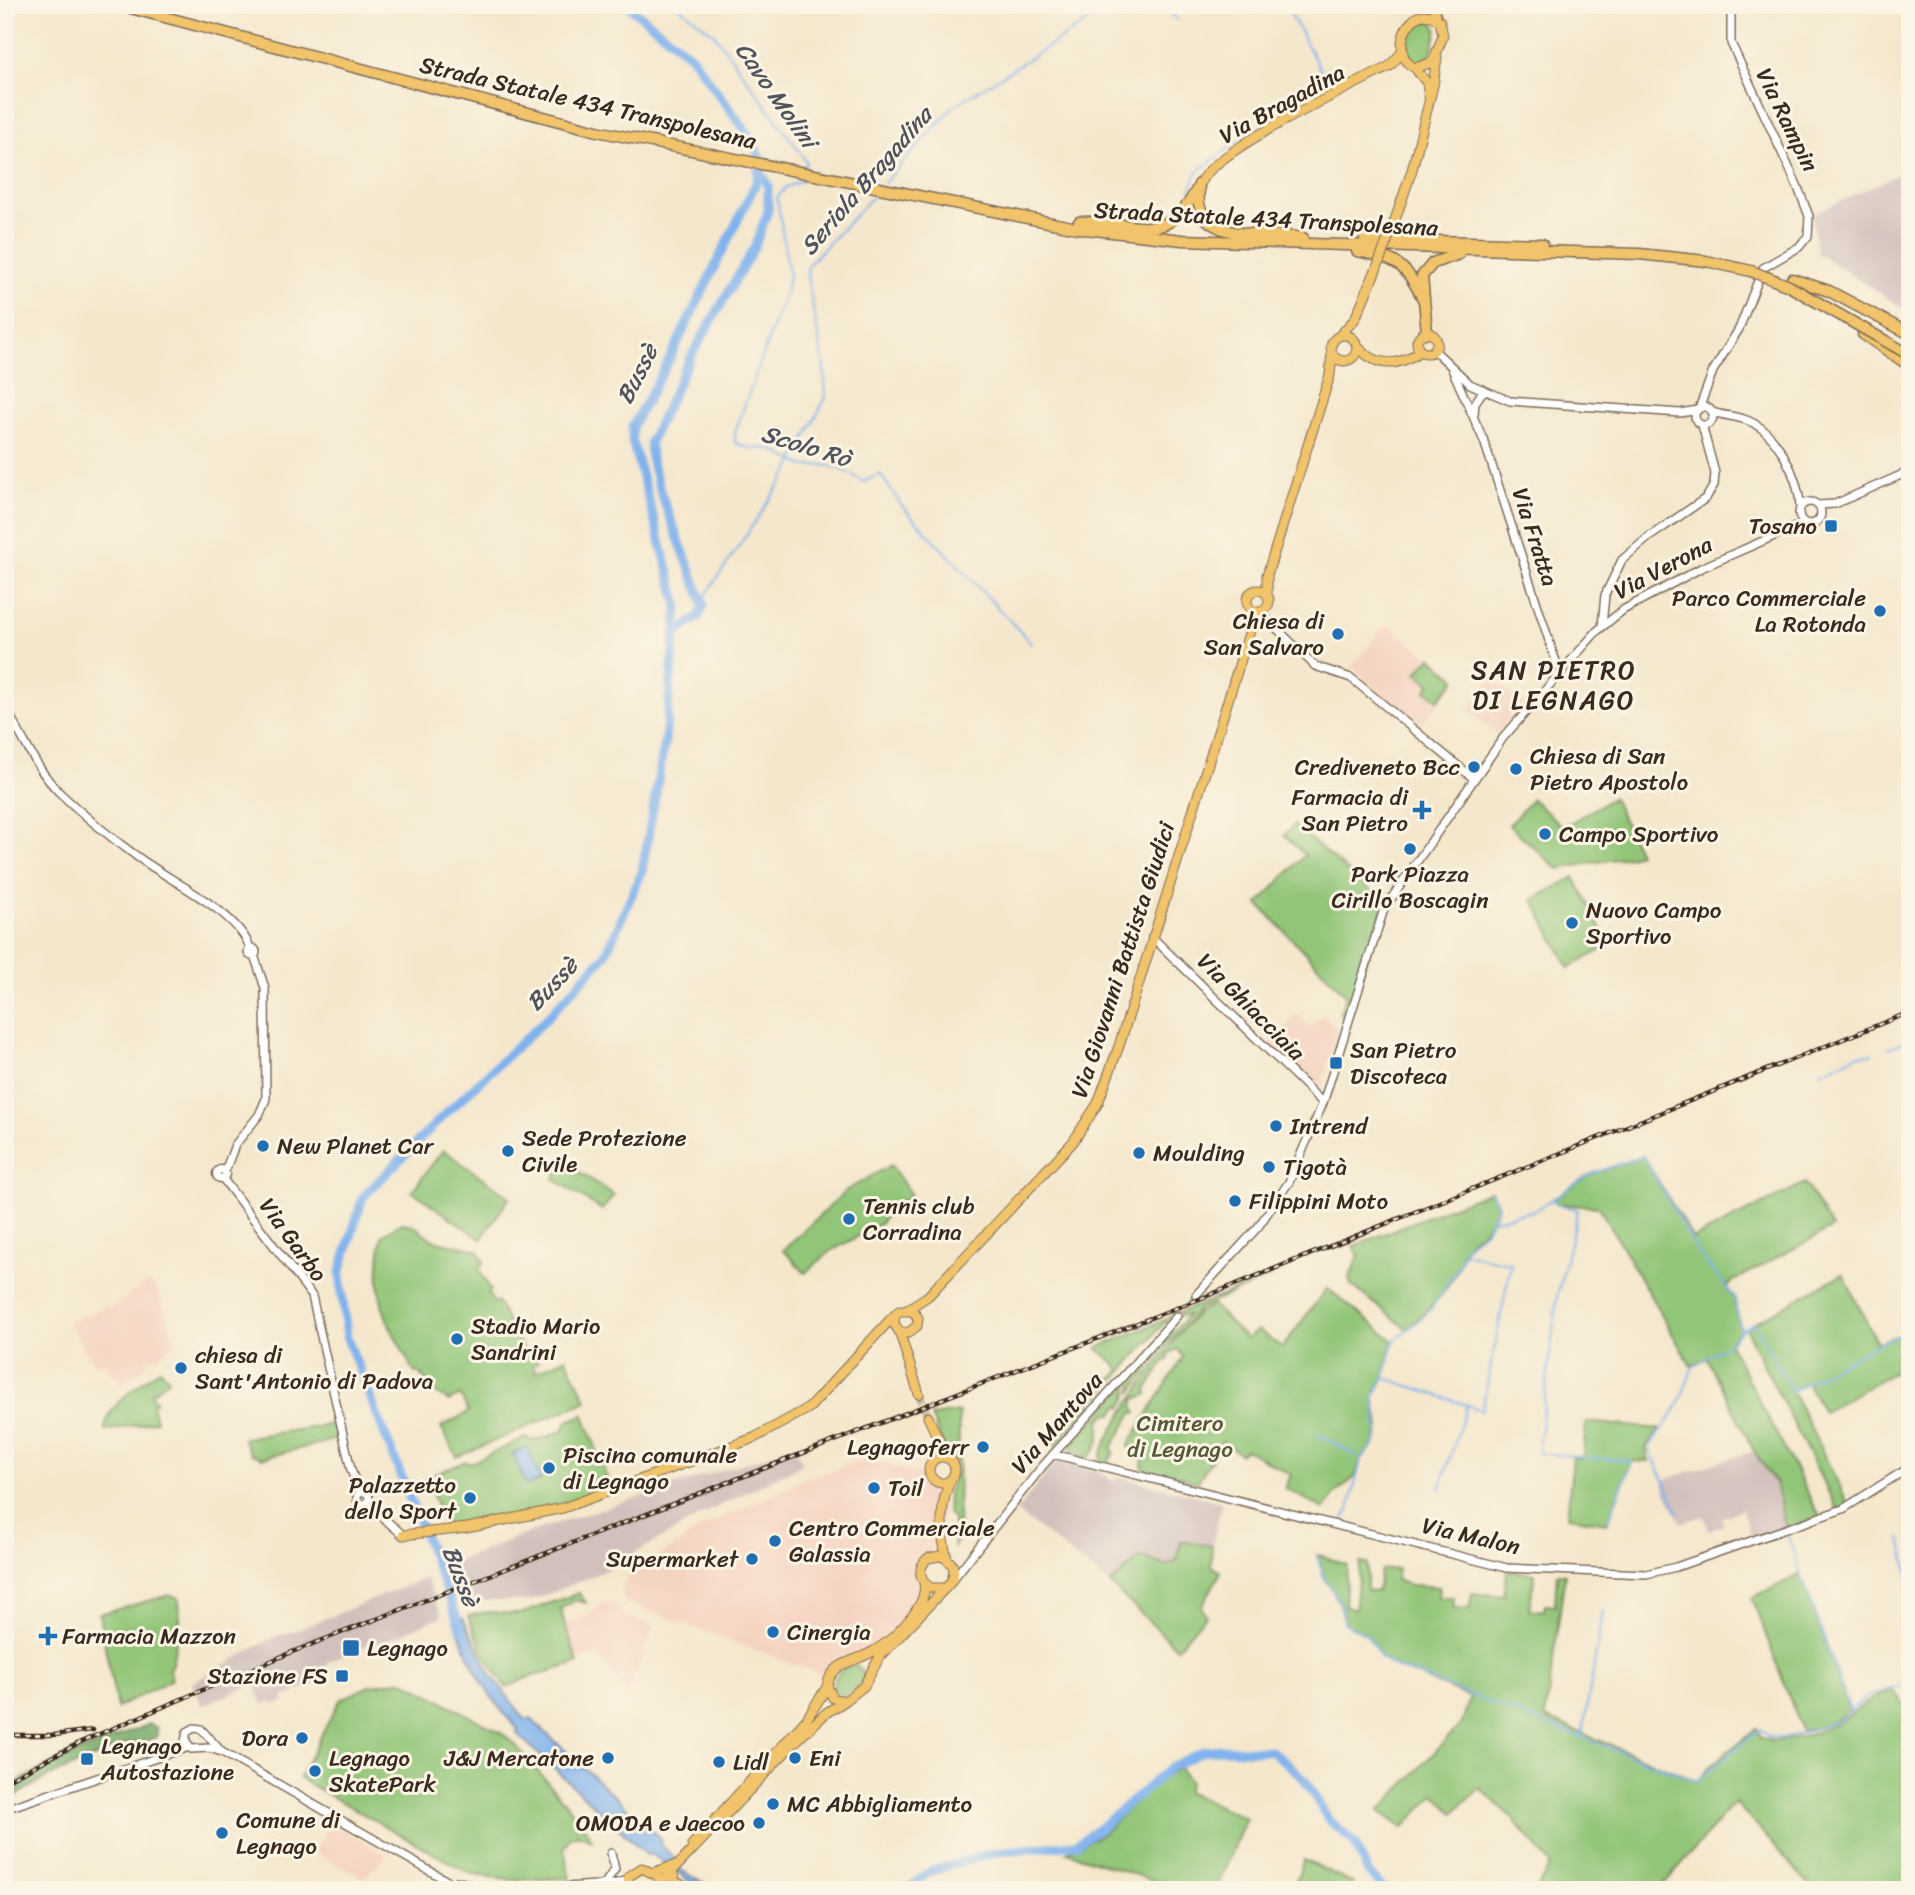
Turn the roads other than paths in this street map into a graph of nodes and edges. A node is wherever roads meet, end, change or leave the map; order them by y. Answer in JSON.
{"nodes":[{"id":1,"x":119,"y":5,"type":"edge"},
{"id":2,"x":145,"y":5,"type":"edge"},
{"id":3,"x":1423,"y":5,"type":"edge"},
{"id":4,"x":1433,"y":5,"type":"edge"},
{"id":5,"x":1731,"y":5,"type":"edge"},
{"id":6,"x":1415,"y":18,"type":"junction"},
{"id":7,"x":1437,"y":19,"type":"junction"},
{"id":8,"x":1403,"y":51,"type":"junction"},
{"id":9,"x":1437,"y":57,"type":"junction"},
{"id":10,"x":1390,"y":66,"type":"junction"},
{"id":11,"x":1412,"y":66,"type":"junction"},
{"id":12,"x":1429,"y":98,"type":"junction"},
{"id":13,"x":731,"y":156,"type":"junction"},
{"id":14,"x":1200,"y":183,"type":"junction"},
{"id":15,"x":904,"y":191,"type":"junction"},
{"id":16,"x":1079,"y":222,"type":"junction"},
{"id":17,"x":1303,"y":237,"type":"junction"},
{"id":18,"x":1285,"y":243,"type":"junction"},
{"id":19,"x":1482,"y":251,"type":"junction"},
{"id":20,"x":1752,"y":268,"type":"junction"},
{"id":21,"x":1792,"y":279,"type":"junction"},
{"id":22,"x":1424,"y":301,"type":"junction"},
{"id":23,"x":1355,"y":319,"type":"junction"},
{"id":24,"x":1427,"y":333,"type":"junction"},
{"id":25,"x":1910,"y":334,"type":"edge"},
{"id":26,"x":1339,"y":337,"type":"junction"},
{"id":27,"x":1356,"y":343,"type":"junction"},
{"id":28,"x":1910,"y":348,"type":"edge"},
{"id":29,"x":1434,"y":350,"type":"junction"},
{"id":30,"x":1420,"y":351,"type":"junction"},
{"id":31,"x":1332,"y":352,"type":"junction"},
{"id":32,"x":1369,"y":358,"type":"junction"},
{"id":33,"x":1350,"y":360,"type":"junction"},
{"id":34,"x":1907,"y":360,"type":"edge"},
{"id":35,"x":1452,"y":369,"type":"junction"},
{"id":36,"x":1330,"y":375,"type":"junction"},
{"id":37,"x":1483,"y":391,"type":"junction"},
{"id":38,"x":1705,"y":392,"type":"junction"},
{"id":39,"x":1466,"y":396,"type":"junction"},
{"id":40,"x":1477,"y":400,"type":"junction"},
{"id":41,"x":1698,"y":409,"type":"junction"},
{"id":42,"x":1474,"y":414,"type":"junction"},
{"id":43,"x":1680,"y":414,"type":"junction"},
{"id":44,"x":1706,"y":420,"type":"junction"},
{"id":45,"x":1910,"y":471,"type":"edge"},
{"id":46,"x":1796,"y":484,"type":"junction"},
{"id":47,"x":1862,"y":493,"type":"junction"},
{"id":48,"x":1815,"y":503,"type":"junction"},
{"id":49,"x":1800,"y":510,"type":"junction"},
{"id":50,"x":1820,"y":517,"type":"junction"},
{"id":51,"x":1804,"y":523,"type":"junction"},
{"id":52,"x":1774,"y":534,"type":"junction"},
{"id":53,"x":1267,"y":575,"type":"junction"},
{"id":54,"x":1255,"y":590,"type":"junction"},
{"id":55,"x":1268,"y":595,"type":"junction"},
{"id":56,"x":1248,"y":608,"type":"junction"},
{"id":57,"x":1262,"y":610,"type":"junction"},
{"id":58,"x":1252,"y":624,"type":"junction"},
{"id":59,"x":1602,"y":626,"type":"junction"},
{"id":60,"x":1561,"y":670,"type":"junction"},
{"id":61,"x":5,"y":708,"type":"edge"},
{"id":62,"x":1473,"y":778,"type":"junction"},
{"id":63,"x":1152,"y":937,"type":"junction"},
{"id":64,"x":1323,"y":1103,"type":"junction"},
{"id":65,"x":1196,"y":1295,"type":"tunnel mouth"},
{"id":66,"x":928,"y":1296,"type":"junction"},
{"id":67,"x":908,"y":1309,"type":"junction"},
{"id":68,"x":895,"y":1315,"type":"junction"},
{"id":69,"x":1177,"y":1316,"type":"tunnel mouth"},
{"id":70,"x":918,"y":1318,"type":"junction"},
{"id":71,"x":898,"y":1330,"type":"junction"},
{"id":72,"x":880,"y":1332,"type":"junction"},
{"id":73,"x":911,"y":1332,"type":"junction"},
{"id":74,"x":905,"y":1351,"type":"junction"},
{"id":75,"x":919,"y":1394,"type":"tunnel mouth"},
{"id":76,"x":928,"y":1417,"type":"tunnel mouth"},
{"id":77,"x":937,"y":1440,"type":"junction"},
{"id":78,"x":1053,"y":1454,"type":"junction"},
{"id":79,"x":947,"y":1458,"type":"junction"},
{"id":80,"x":934,"y":1459,"type":"junction"},
{"id":81,"x":1910,"y":1466,"type":"edge"},
{"id":82,"x":953,"y":1476,"type":"junction"},
{"id":83,"x":937,"y":1481,"type":"junction"},
{"id":84,"x":944,"y":1499,"type":"junction"},
{"id":85,"x":403,"y":1535,"type":"joint"},
{"id":86,"x":943,"y":1538,"type":"junction"},
{"id":87,"x":933,"y":1556,"type":"junction"},
{"id":88,"x":949,"y":1560,"type":"junction"},
{"id":89,"x":970,"y":1560,"type":"junction"},
{"id":90,"x":953,"y":1578,"type":"junction"},
{"id":91,"x":924,"y":1583,"type":"junction"},
{"id":92,"x":945,"y":1588,"type":"junction"},
{"id":93,"x":853,"y":1660,"type":"junction"},
{"id":94,"x":868,"y":1677,"type":"junction"},
{"id":95,"x":827,"y":1687,"type":"junction"},
{"id":96,"x":845,"y":1701,"type":"junction"},
{"id":97,"x":185,"y":1735,"type":"junction"},
{"id":98,"x":207,"y":1738,"type":"junction"},
{"id":99,"x":189,"y":1747,"type":"junction"},
{"id":100,"x":203,"y":1748,"type":"junction"},
{"id":101,"x":222,"y":1752,"type":"junction"},
{"id":102,"x":155,"y":1757,"type":"junction"},
{"id":103,"x":6,"y":1809,"type":"edge"},
{"id":104,"x":611,"y":1853,"type":"dead end"},
{"id":105,"x":674,"y":1868,"type":"junction"},
{"id":106,"x":655,"y":1872,"type":"junction"},
{"id":107,"x":444,"y":1877,"type":"junction"},
{"id":108,"x":601,"y":1884,"type":"junction"},
{"id":109,"x":627,"y":1885,"type":"edge"},
{"id":110,"x":661,"y":1886,"type":"edge"},
{"id":111,"x":463,"y":1890,"type":"edge"},
{"id":112,"x":490,"y":1890,"type":"edge"},
{"id":113,"x":518,"y":1890,"type":"edge"},
{"id":114,"x":682,"y":1890,"type":"edge"},
{"id":115,"x":690,"y":1890,"type":"edge"}],
"edges":[{"from":1,"to":13,"type":"highway","name":"Strada Statale 434 Transpolesana"},
{"from":2,"to":13,"type":"highway","name":"Strada Statale 434 Transpolesana"},
{"from":3,"to":6,"type":"main road"},
{"from":4,"to":7,"type":"main road"},
{"from":5,"to":38,"type":"street","name":"Via Rampin"},
{"from":6,"to":7,"type":"main road"},
{"from":6,"to":8,"type":"main road"},
{"from":7,"to":9,"type":"main road"},
{"from":8,"to":10,"type":"main road"},
{"from":8,"to":11,"type":"main road"},
{"from":9,"to":11,"type":"main road"},
{"from":9,"to":12,"type":"main road"},
{"from":10,"to":11,"type":"main road"},
{"from":10,"to":14,"type":"main road","name":"Via Bragadina"},
{"from":11,"to":12,"type":"main road"},
{"from":12,"to":23,"type":"main road","bridge":true},
{"from":13,"to":15,"type":"highway","name":"Strada Statale 434 Transpolesana"},
{"from":14,"to":16,"type":"highway"},
{"from":14,"to":17,"type":"highway"},
{"from":15,"to":16,"type":"highway","name":"Strada Statale 434 Transpolesana"},
{"from":15,"to":18,"type":"highway","name":"Strada Statale 434 Transpolesana"},
{"from":16,"to":17,"type":"highway","name":"Strada Statale 434 Transpolesana"},
{"from":17,"to":20,"type":"highway","name":"Strada Statale 434 Transpolesana"},
{"from":18,"to":19,"type":"highway","name":"Strada Statale 434 Transpolesana"},
{"from":18,"to":22,"type":"highway"},
{"from":19,"to":20,"type":"highway","name":"Strada Statale 434 Transpolesana"},
{"from":19,"to":22,"type":"highway"},
{"from":20,"to":21,"type":"highway","name":"Strada Statale 434 Transpolesana"},
{"from":20,"to":34,"type":"highway","name":"Strada Statale 434 Transpolesana","bridge":true},
{"from":21,"to":25,"type":"highway"},
{"from":21,"to":28,"type":"highway","name":"Strada Statale 434 Transpolesana"},
{"from":22,"to":24,"type":"highway"},
{"from":23,"to":26,"type":"main road"},
{"from":23,"to":27,"type":"main road"},
{"from":24,"to":29,"type":"main road"},
{"from":24,"to":30,"type":"main road"},
{"from":26,"to":27,"type":"main road"},
{"from":26,"to":31,"type":"main road"},
{"from":27,"to":32,"type":"main road"},
{"from":27,"to":33,"type":"main road"},
{"from":29,"to":30,"type":"main road"},
{"from":29,"to":35,"type":"street"},
{"from":30,"to":32,"type":"main road"},
{"from":31,"to":33,"type":"main road"},
{"from":31,"to":36,"type":"main road"},
{"from":32,"to":33,"type":"main road"},
{"from":33,"to":36,"type":"main road"},
{"from":35,"to":37,"type":"street"},
{"from":35,"to":39,"type":"street","name":"Via Fratta"},
{"from":36,"to":53,"type":"main road"},
{"from":37,"to":40,"type":"street"},
{"from":37,"to":43,"type":"street"},
{"from":38,"to":41,"type":"street"},
{"from":38,"to":44,"type":"street"},
{"from":39,"to":40,"type":"street"},
{"from":39,"to":42,"type":"street","name":"Via Fratta"},
{"from":40,"to":42,"type":"street"},
{"from":41,"to":43,"type":"street"},
{"from":41,"to":44,"type":"street"},
{"from":41,"to":44,"type":"street"},
{"from":42,"to":60,"type":"street","name":"Via Fratta"},
{"from":43,"to":44,"type":"street"},
{"from":44,"to":46,"type":"street"},
{"from":44,"to":59,"type":"street"},
{"from":45,"to":47,"type":"street","name":"Via Verona"},
{"from":46,"to":48,"type":"street"},
{"from":46,"to":49,"type":"street"},
{"from":47,"to":48,"type":"street","name":"Via Verona"},
{"from":47,"to":50,"type":"street","name":"Via Verona"},
{"from":48,"to":49,"type":"street","name":"Via Verona"},
{"from":48,"to":50,"type":"street"},
{"from":49,"to":51,"type":"street"},
{"from":49,"to":52,"type":"street","name":"Via Verona"},
{"from":50,"to":51,"type":"street","name":"Via Verona"},
{"from":51,"to":52,"type":"street","name":"Via Verona"},
{"from":52,"to":59,"type":"street","name":"Via Verona"},
{"from":53,"to":54,"type":"main road"},
{"from":53,"to":55,"type":"main road"},
{"from":54,"to":55,"type":"main road"},
{"from":54,"to":56,"type":"main road"},
{"from":55,"to":57,"type":"main road"},
{"from":56,"to":57,"type":"main road"},
{"from":56,"to":58,"type":"main road"},
{"from":57,"to":58,"type":"main road","name":"Via Giovanni Battista Giudici"},
{"from":57,"to":62,"type":"street"},
{"from":58,"to":63,"type":"main road","name":"Via Giovanni Battista Giudici"},
{"from":59,"to":60,"type":"street","name":"Via Verona"},
{"from":60,"to":62,"type":"street","name":"Via Verona"},
{"from":61,"to":85,"type":"street","name":"Via Garbo"},
{"from":62,"to":64,"type":"street","name":"Via Verona"},
{"from":63,"to":64,"type":"street","name":"Via Ghiacciaia"},
{"from":63,"to":66,"type":"main road","name":"Via Giovanni Battista Giudici"},
{"from":64,"to":65,"type":"street","name":"Via Verona"},
{"from":66,"to":67,"type":"main road","name":"Via Giovanni Battista Giudici"},
{"from":66,"to":70,"type":"main road","name":"Via Giovanni Battista Giudici"},
{"from":67,"to":68,"type":"main road","name":"Via Giovanni Battista Giudici"},
{"from":67,"to":70,"type":"main road"},
{"from":68,"to":71,"type":"main road"},
{"from":68,"to":72,"type":"main road","name":"Via Giovanni Battista Giudici"},
{"from":69,"to":78,"type":"street","name":"Via Mantova"},
{"from":70,"to":73,"type":"main road","name":"Via Giovanni Battista Giudici"},
{"from":71,"to":72,"type":"main road"},
{"from":71,"to":73,"type":"main road"},
{"from":71,"to":74,"type":"main road"},
{"from":72,"to":85,"type":"main road","name":"Via Giovanni Battista Giudici"},
{"from":73,"to":74,"type":"main road","name":"Via Giovanni Battista Giudici"},
{"from":74,"to":75,"type":"main road"},
{"from":76,"to":77,"type":"main road"},
{"from":77,"to":79,"type":"main road"},
{"from":77,"to":80,"type":"main road"},
{"from":78,"to":81,"type":"street","name":"Via Malon"},
{"from":78,"to":89,"type":"street","name":"Via Mantova"},
{"from":79,"to":80,"type":"main road"},
{"from":79,"to":82,"type":"main road"},
{"from":80,"to":83,"type":"main road"},
{"from":82,"to":83,"type":"main road"},
{"from":82,"to":84,"type":"main road"},
{"from":83,"to":84,"type":"main road"},
{"from":84,"to":86,"type":"main road"},
{"from":86,"to":87,"type":"main road"},
{"from":86,"to":88,"type":"main road"},
{"from":87,"to":88,"type":"main road"},
{"from":87,"to":91,"type":"main road","name":"Via Mantova"},
{"from":88,"to":89,"type":"street"},
{"from":88,"to":90,"type":"main road"},
{"from":89,"to":90,"type":"street","name":"Via Mantova"},
{"from":90,"to":92,"type":"main road","name":"Via Mantova"},
{"from":91,"to":92,"type":"main road"},
{"from":91,"to":93,"type":"main road","name":"Via Mantova"},
{"from":92,"to":94,"type":"main road","name":"Via Mantova"},
{"from":93,"to":94,"type":"main road"},
{"from":93,"to":95,"type":"main road","name":"Via Mantova"},
{"from":94,"to":96,"type":"main road","name":"Via Mantova"},
{"from":95,"to":96,"type":"main road"},
{"from":95,"to":105,"type":"main road","name":"Via Mantova"},
{"from":96,"to":105,"type":"main road","name":"Via Mantova"},
{"from":97,"to":98,"type":"street"},
{"from":97,"to":99,"type":"street"},
{"from":97,"to":102,"type":"street"},
{"from":98,"to":100,"type":"street"},
{"from":98,"to":101,"type":"street"},
{"from":99,"to":100,"type":"street"},
{"from":99,"to":102,"type":"street"},
{"from":100,"to":101,"type":"street"},
{"from":101,"to":107,"type":"street"},
{"from":102,"to":103,"type":"street"},
{"from":104,"to":108,"type":"street"},
{"from":105,"to":106,"type":"main road"},
{"from":105,"to":110,"type":"main road","name":"Via Mantova"},
{"from":105,"to":115,"type":"main road"},
{"from":106,"to":109,"type":"main road"},
{"from":106,"to":110,"type":"main road"},
{"from":107,"to":111,"type":"street"},
{"from":107,"to":112,"type":"street"},
{"from":108,"to":109,"type":"street"},
{"from":108,"to":113,"type":"street"},
{"from":110,"to":114,"type":"main road"}]}
